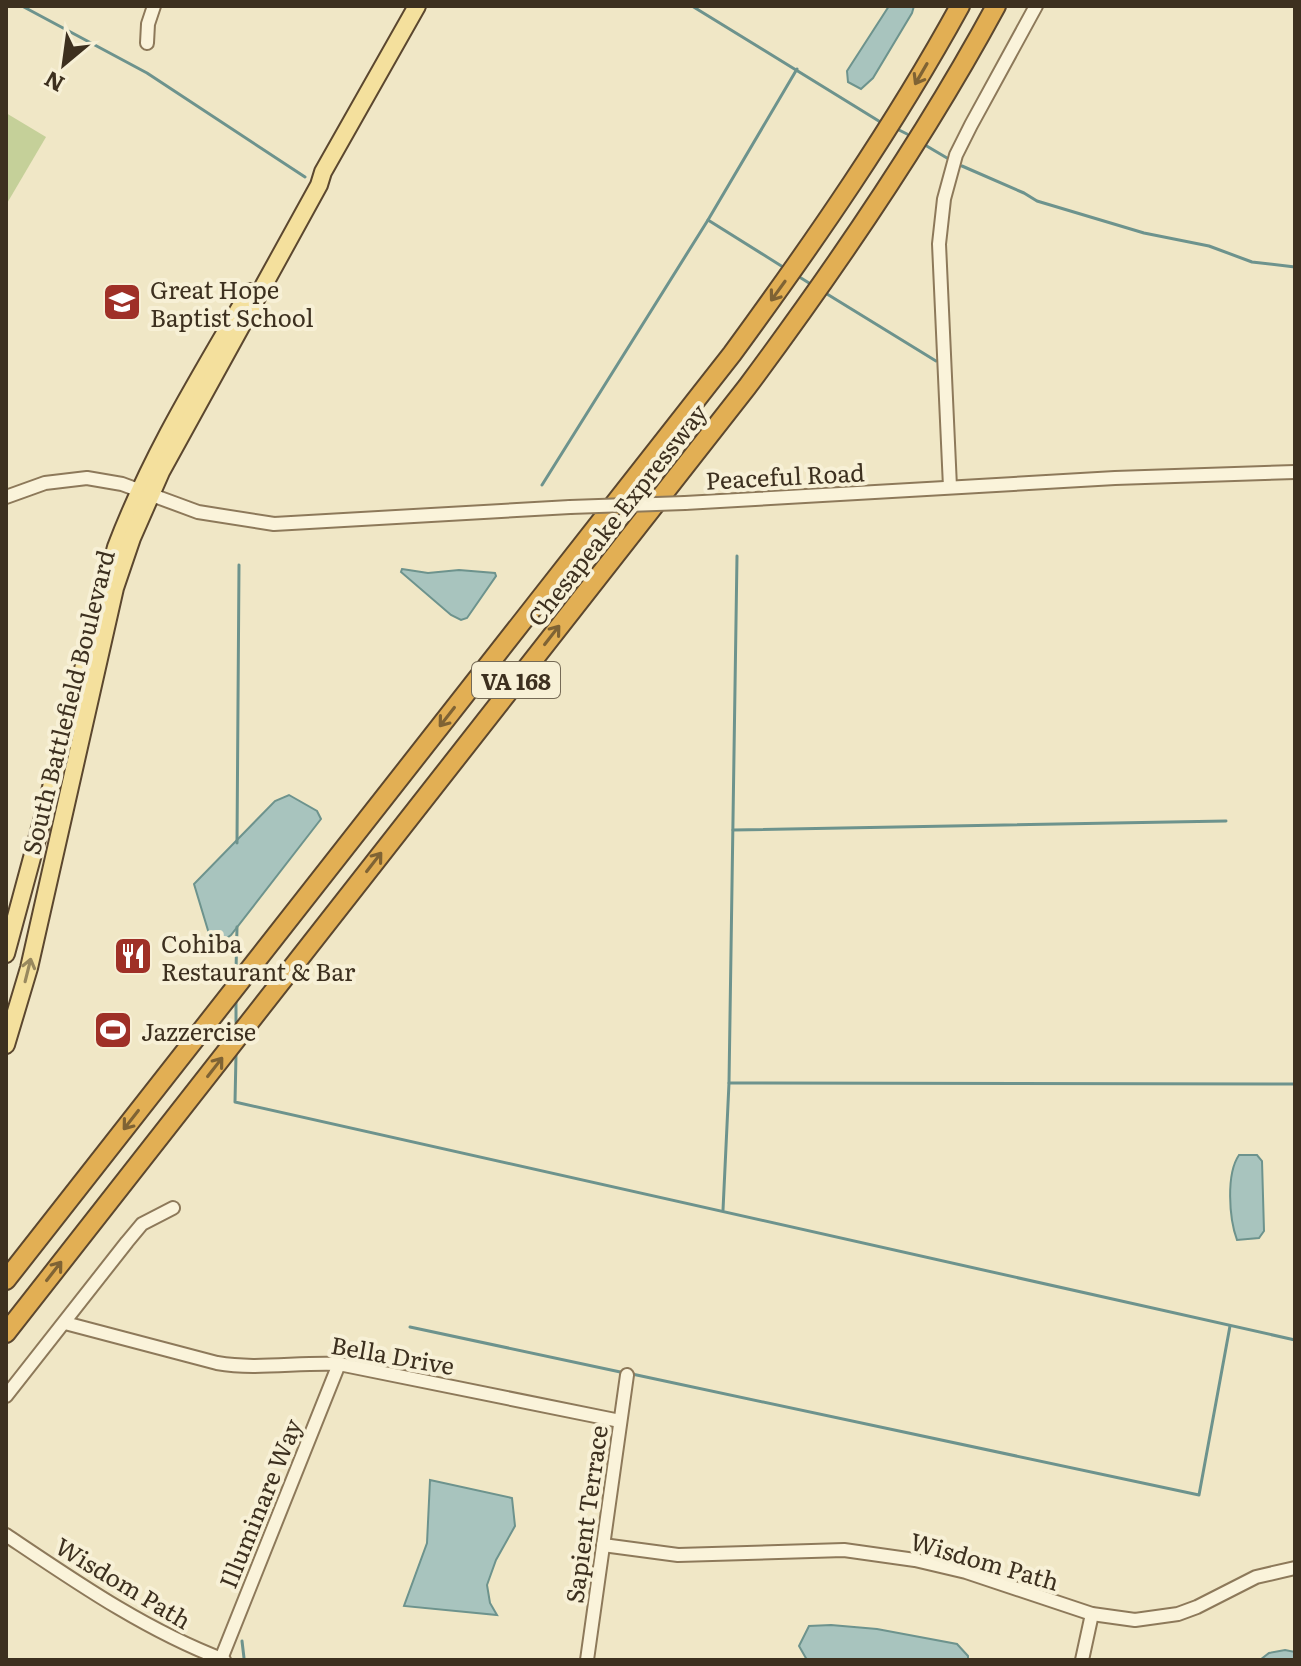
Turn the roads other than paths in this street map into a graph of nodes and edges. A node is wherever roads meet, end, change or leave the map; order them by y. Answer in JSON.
{"nodes":[{"id":1,"x":154,"y":6,"type":"edge"},
{"id":2,"x":417,"y":6,"type":"edge"},
{"id":3,"x":960,"y":6,"type":"edge"},
{"id":4,"x":996,"y":6,"type":"edge"},
{"id":5,"x":1036,"y":6,"type":"edge"},
{"id":6,"x":147,"y":43,"type":"dead end"},
{"id":7,"x":1295,"y":472,"type":"edge"},
{"id":8,"x":950,"y":487,"type":"junction"},
{"id":9,"x":144,"y":494,"type":"junction"},
{"id":10,"x":6,"y":497,"type":"edge"},
{"id":11,"x":6,"y":954,"type":"edge"},
{"id":12,"x":6,"y":1045,"type":"edge"},
{"id":13,"x":173,"y":1208,"type":"dead end"},
{"id":14,"x":6,"y":1280,"type":"edge"},
{"id":15,"x":65,"y":1323,"type":"junction"},
{"id":16,"x":6,"y":1333,"type":"edge"},
{"id":17,"x":339,"y":1364,"type":"junction"},
{"id":18,"x":627,"y":1375,"type":"dead end"},
{"id":19,"x":6,"y":1396,"type":"edge"},
{"id":20,"x":620,"y":1421,"type":"junction"},
{"id":21,"x":6,"y":1535,"type":"edge"},
{"id":22,"x":603,"y":1545,"type":"junction"},
{"id":23,"x":1295,"y":1568,"type":"edge"},
{"id":24,"x":1092,"y":1614,"type":"junction"},
{"id":25,"x":222,"y":1660,"type":"edge"},
{"id":26,"x":587,"y":1660,"type":"edge"},
{"id":27,"x":1082,"y":1660,"type":"edge"}],
"edges":[{"from":1,"to":6,"type":"street"},
{"from":2,"to":9,"type":"main road","name":"South Battlefield Boulevard"},
{"from":3,"to":14,"type":"highway","name":"Chesapeake Expressway","number":"VA 168","one_way":true},
{"from":16,"to":4,"type":"highway","name":"Chesapeake Expressway","number":"VA 168","one_way":true},
{"from":5,"to":8,"type":"street"},
{"from":7,"to":8,"type":"street","name":"Peaceful Road"},
{"from":8,"to":9,"type":"street","name":"Peaceful Road","bridge":true},
{"from":9,"to":10,"type":"street","name":"Peaceful Road"},
{"from":9,"to":11,"type":"main road","name":"South Battlefield Boulevard"},
{"from":12,"to":9,"type":"main road","name":"South Battlefield Boulevard","one_way":true},
{"from":13,"to":15,"type":"street"},
{"from":15,"to":17,"type":"street","name":"Bella Drive"},
{"from":15,"to":19,"type":"street"},
{"from":17,"to":20,"type":"street","name":"Bella Drive"},
{"from":17,"to":25,"type":"street","name":"Illuminare Way"},
{"from":18,"to":20,"type":"street","name":"Sapient Terrace"},
{"from":20,"to":22,"type":"street","name":"Sapient Terrace"},
{"from":21,"to":25,"type":"street","name":"Wisdom Path"},
{"from":22,"to":24,"type":"street","name":"Wisdom Path"},
{"from":22,"to":26,"type":"street","name":"Sapient Terrace"},
{"from":23,"to":24,"type":"street","name":"Wisdom Path"},
{"from":24,"to":27,"type":"street"}]}
